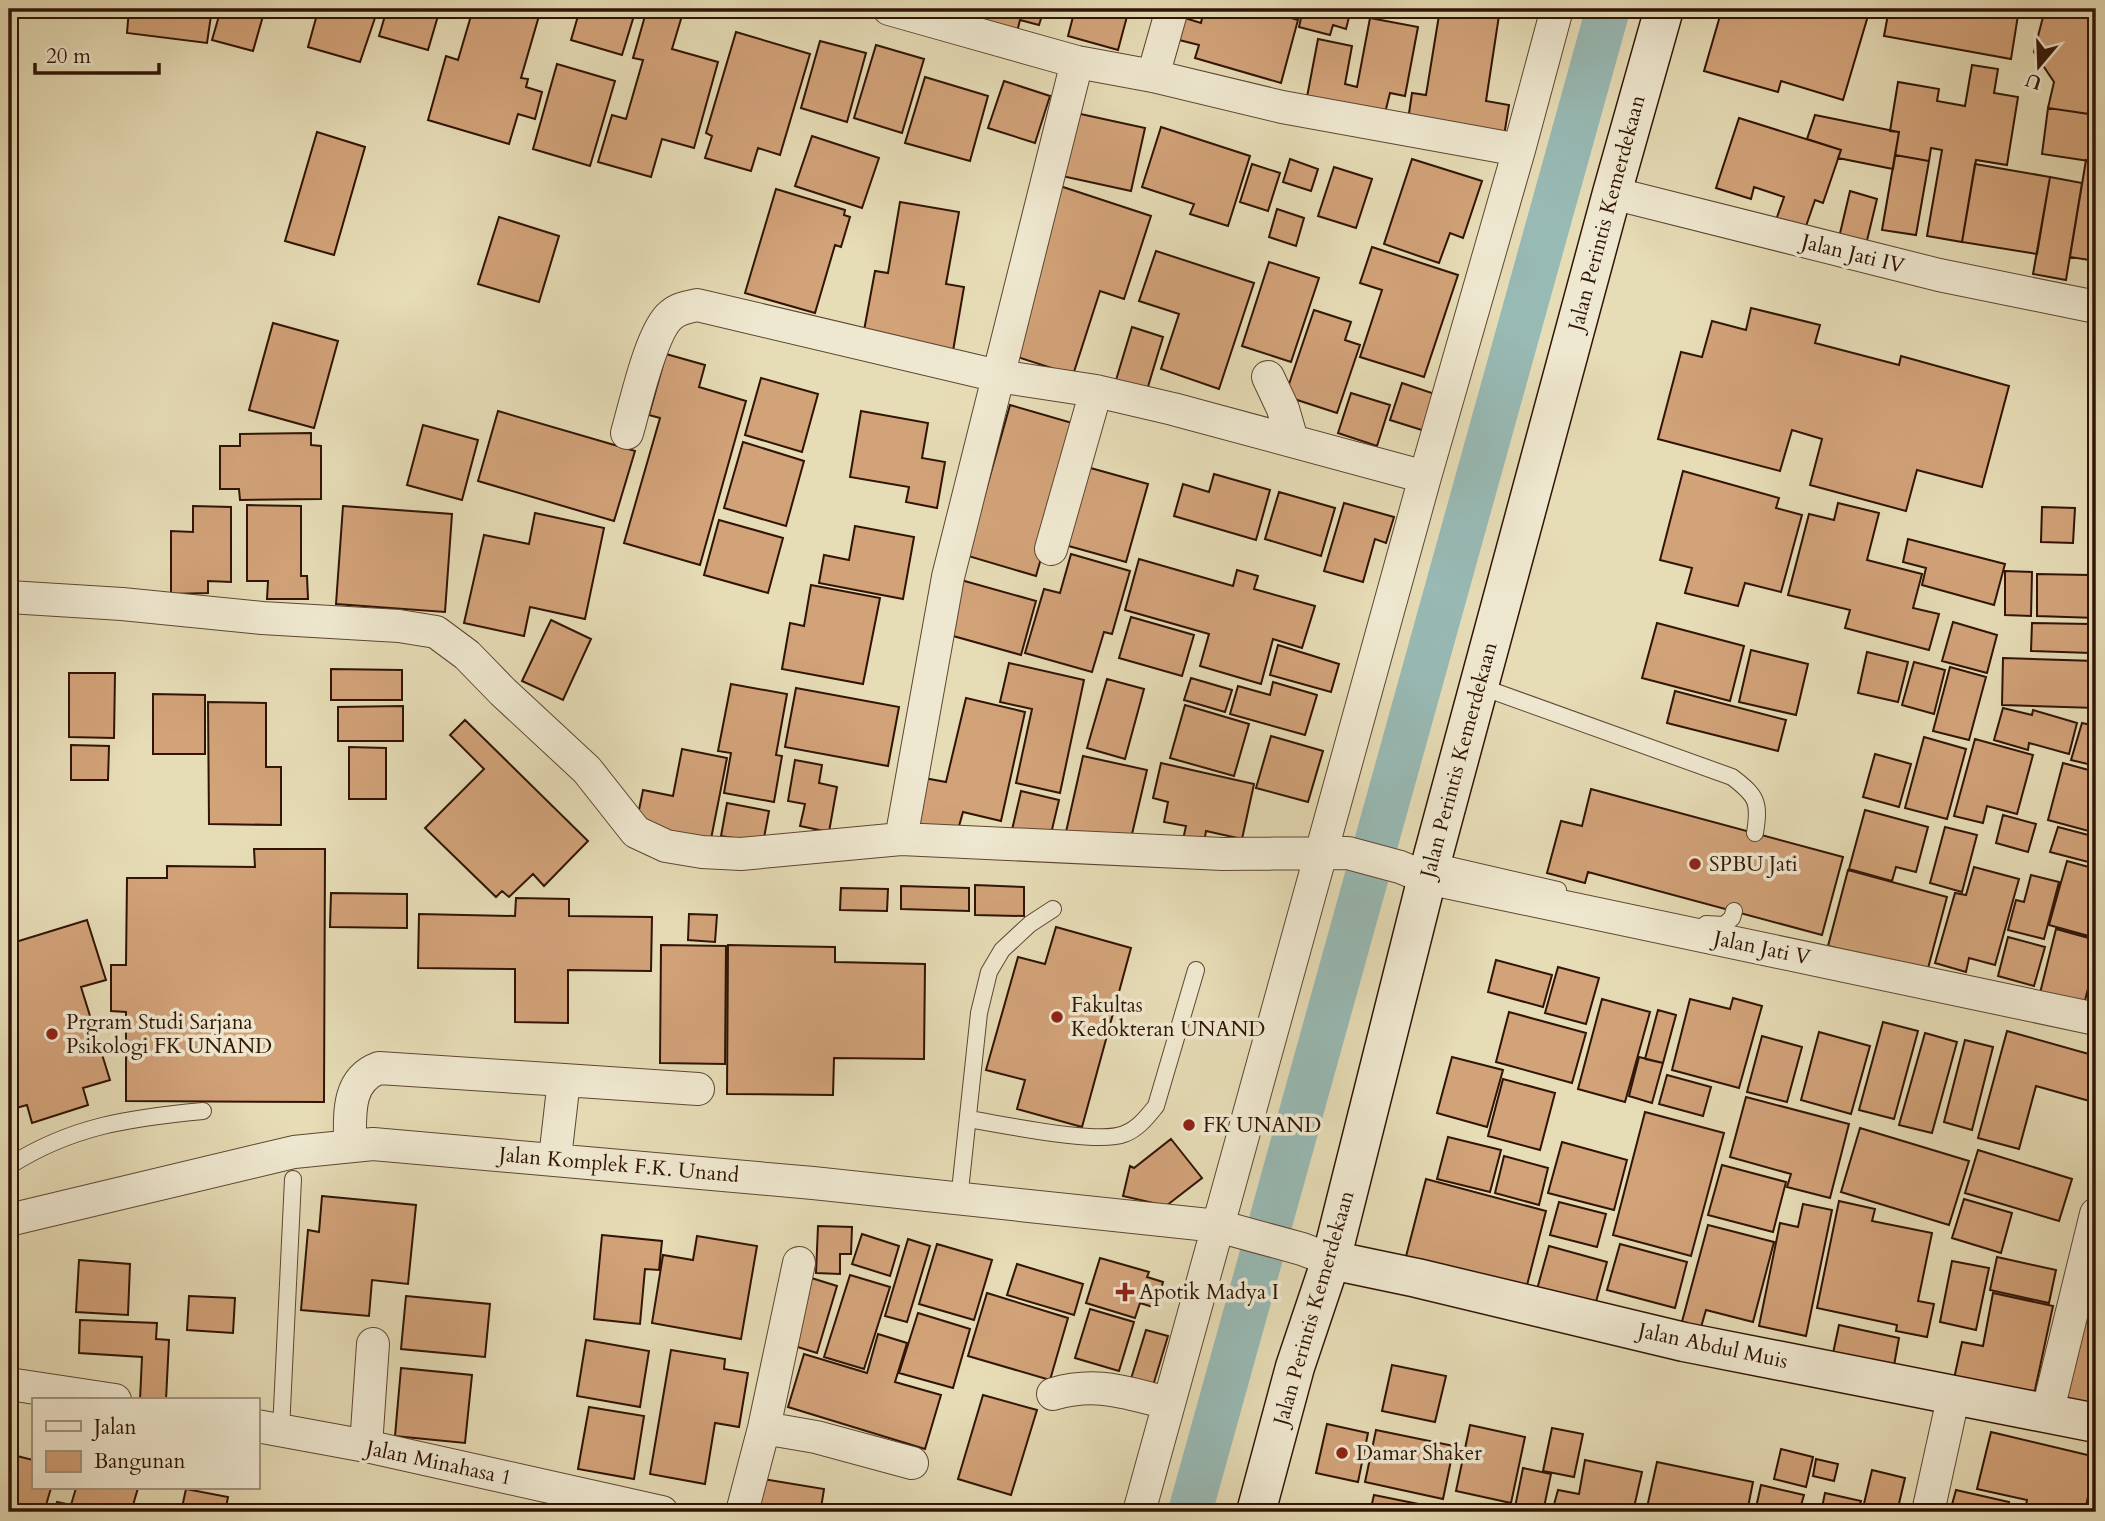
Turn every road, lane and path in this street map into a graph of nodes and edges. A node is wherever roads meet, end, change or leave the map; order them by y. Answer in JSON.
{"nodes":[{"id":1,"x":889,"y":9,"type":"edge"},
{"id":2,"x":1172,"y":9,"type":"edge"},
{"id":3,"x":1557,"y":9,"type":"edge"},
{"id":4,"x":1664,"y":9,"type":"edge"},
{"id":5,"x":926,"y":14,"type":"edge"},
{"id":6,"x":1077,"y":62,"type":"junction"},
{"id":7,"x":1153,"y":76,"type":"junction"},
{"id":8,"x":1519,"y":150,"type":"junction"},
{"id":9,"x":1612,"y":193,"type":"junction"},
{"id":10,"x":2096,"y":307,"type":"edge"},
{"id":11,"x":998,"y":376,"type":"junction"},
{"id":12,"x":1268,"y":377,"type":"dead end"},
{"id":13,"x":1096,"y":391,"type":"junction"},
{"id":14,"x":627,"y":433,"type":"dead end"},
{"id":15,"x":1292,"y":440,"type":"junction"},
{"id":16,"x":1425,"y":477,"type":"junction"},
{"id":17,"x":1051,"y":549,"type":"dead end"},
{"id":18,"x":9,"y":597,"type":"edge"},
{"id":19,"x":1479,"y":686,"type":"junction"},
{"id":20,"x":1755,"y":833,"type":"dead end"},
{"id":21,"x":901,"y":839,"type":"junction"},
{"id":22,"x":1335,"y":853,"type":"junction"},
{"id":23,"x":1420,"y":868,"type":"junction"},
{"id":24,"x":1053,"y":909,"type":"dead end"},
{"id":25,"x":1734,"y":911,"type":"dead end"},
{"id":26,"x":1196,"y":970,"type":"dead end"},
{"id":27,"x":2096,"y":1019,"type":"edge"},
{"id":28,"x":564,"y":1080,"type":"junction"},
{"id":29,"x":698,"y":1089,"type":"dead end"},
{"id":30,"x":203,"y":1111,"type":"dead end"},
{"id":31,"x":968,"y":1119,"type":"junction"},
{"id":32,"x":350,"y":1146,"type":"junction"},
{"id":33,"x":555,"y":1158,"type":"junction"},
{"id":34,"x":9,"y":1166,"type":"edge"},
{"id":35,"x":293,"y":1179,"type":"dead end"},
{"id":36,"x":959,"y":1200,"type":"junction"},
{"id":37,"x":2096,"y":1214,"type":"edge"},
{"id":38,"x":9,"y":1220,"type":"edge"},
{"id":39,"x":1226,"y":1227,"type":"junction"},
{"id":40,"x":1317,"y":1255,"type":"junction"},
{"id":41,"x":799,"y":1263,"type":"dead end"},
{"id":42,"x":373,"y":1344,"type":"dead end"},
{"id":43,"x":9,"y":1384,"type":"edge"},
{"id":44,"x":1053,"y":1394,"type":"dead end"},
{"id":45,"x":1954,"y":1394,"type":"junction"},
{"id":46,"x":102,"y":1398,"type":"edge"},
{"id":47,"x":1169,"y":1404,"type":"junction"},
{"id":48,"x":2047,"y":1414,"type":"junction"},
{"id":49,"x":2096,"y":1423,"type":"edge"},
{"id":50,"x":269,"y":1428,"type":"edge"},
{"id":51,"x":764,"y":1428,"type":"junction"},
{"id":52,"x":366,"y":1446,"type":"junction"},
{"id":53,"x":912,"y":1463,"type":"dead end"},
{"id":54,"x":662,"y":1512,"type":"edge"},
{"id":55,"x":742,"y":1512,"type":"edge"},
{"id":56,"x":1139,"y":1512,"type":"edge"},
{"id":57,"x":1256,"y":1512,"type":"edge"},
{"id":58,"x":1928,"y":1512,"type":"edge"}],
"edges":[{"from":1,"to":5,"type":"street"},
{"from":2,"to":7,"type":"street"},
{"from":3,"to":8,"type":"street"},
{"from":4,"to":9,"type":"main road","name":"Jalan Perintis Kemerdekaan"},
{"from":5,"to":6,"type":"street"},
{"from":6,"to":7,"type":"street"},
{"from":6,"to":11,"type":"street"},
{"from":7,"to":8,"type":"street"},
{"from":8,"to":16,"type":"street"},
{"from":9,"to":10,"type":"street","name":"Jalan Jati IV"},
{"from":9,"to":19,"type":"main road","name":"Jalan Perintis Kemerdekaan"},
{"from":11,"to":13,"type":"street"},
{"from":11,"to":14,"type":"street"},
{"from":11,"to":21,"type":"street"},
{"from":12,"to":15,"type":"street"},
{"from":13,"to":15,"type":"street"},
{"from":13,"to":17,"type":"street"},
{"from":15,"to":16,"type":"street"},
{"from":16,"to":22,"type":"street"},
{"from":18,"to":21,"type":"street","name":"Jalan Jati V"},
{"from":19,"to":20,"type":"lane"},
{"from":19,"to":23,"type":"main road","name":"Jalan Perintis Kemerdekaan"},
{"from":21,"to":22,"type":"street","name":"Jalan Jati V"},
{"from":22,"to":23,"type":"street","name":"Jalan Jati V"},
{"from":22,"to":39,"type":"street"},
{"from":23,"to":25,"type":"lane"},
{"from":23,"to":27,"type":"street","name":"Jalan Jati V"},
{"from":23,"to":40,"type":"main road","name":"Jalan Perintis Kemerdekaan"},
{"from":24,"to":31,"type":"lane"},
{"from":26,"to":31,"type":"lane"},
{"from":28,"to":29,"type":"street"},
{"from":28,"to":32,"type":"street"},
{"from":28,"to":33,"type":"street"},
{"from":30,"to":34,"type":"lane"},
{"from":31,"to":36,"type":"lane"},
{"from":32,"to":33,"type":"street","name":"Jalan Komplek F.K. Unand"},
{"from":32,"to":38,"type":"street","name":"Jalan Komplek F.K. Unand"},
{"from":33,"to":36,"type":"street","name":"Jalan Komplek F.K. Unand"},
{"from":35,"to":50,"type":"lane"},
{"from":36,"to":39,"type":"street","name":"Jalan Komplek F.K. Unand"},
{"from":37,"to":48,"type":"street"},
{"from":39,"to":40,"type":"street","name":"Jalan Komplek F.K. Unand"},
{"from":39,"to":47,"type":"street"},
{"from":40,"to":45,"type":"main road","name":"Jalan Abdul Muis"},
{"from":40,"to":57,"type":"main road","name":"Jalan Perintis Kemerdekaan"},
{"from":41,"to":51,"type":"street"},
{"from":42,"to":52,"type":"street"},
{"from":43,"to":46,"type":"street"},
{"from":44,"to":47,"type":"street"},
{"from":45,"to":48,"type":"main road","name":"Jalan Abdul Muis"},
{"from":45,"to":58,"type":"street"},
{"from":47,"to":56,"type":"street"},
{"from":48,"to":49,"type":"main road","name":"Jalan Abdul Muis"},
{"from":50,"to":52,"type":"street","name":"Jalan Minahasa 1"},
{"from":51,"to":53,"type":"street"},
{"from":51,"to":55,"type":"street"},
{"from":52,"to":54,"type":"street","name":"Jalan Minahasa 1"}]}
